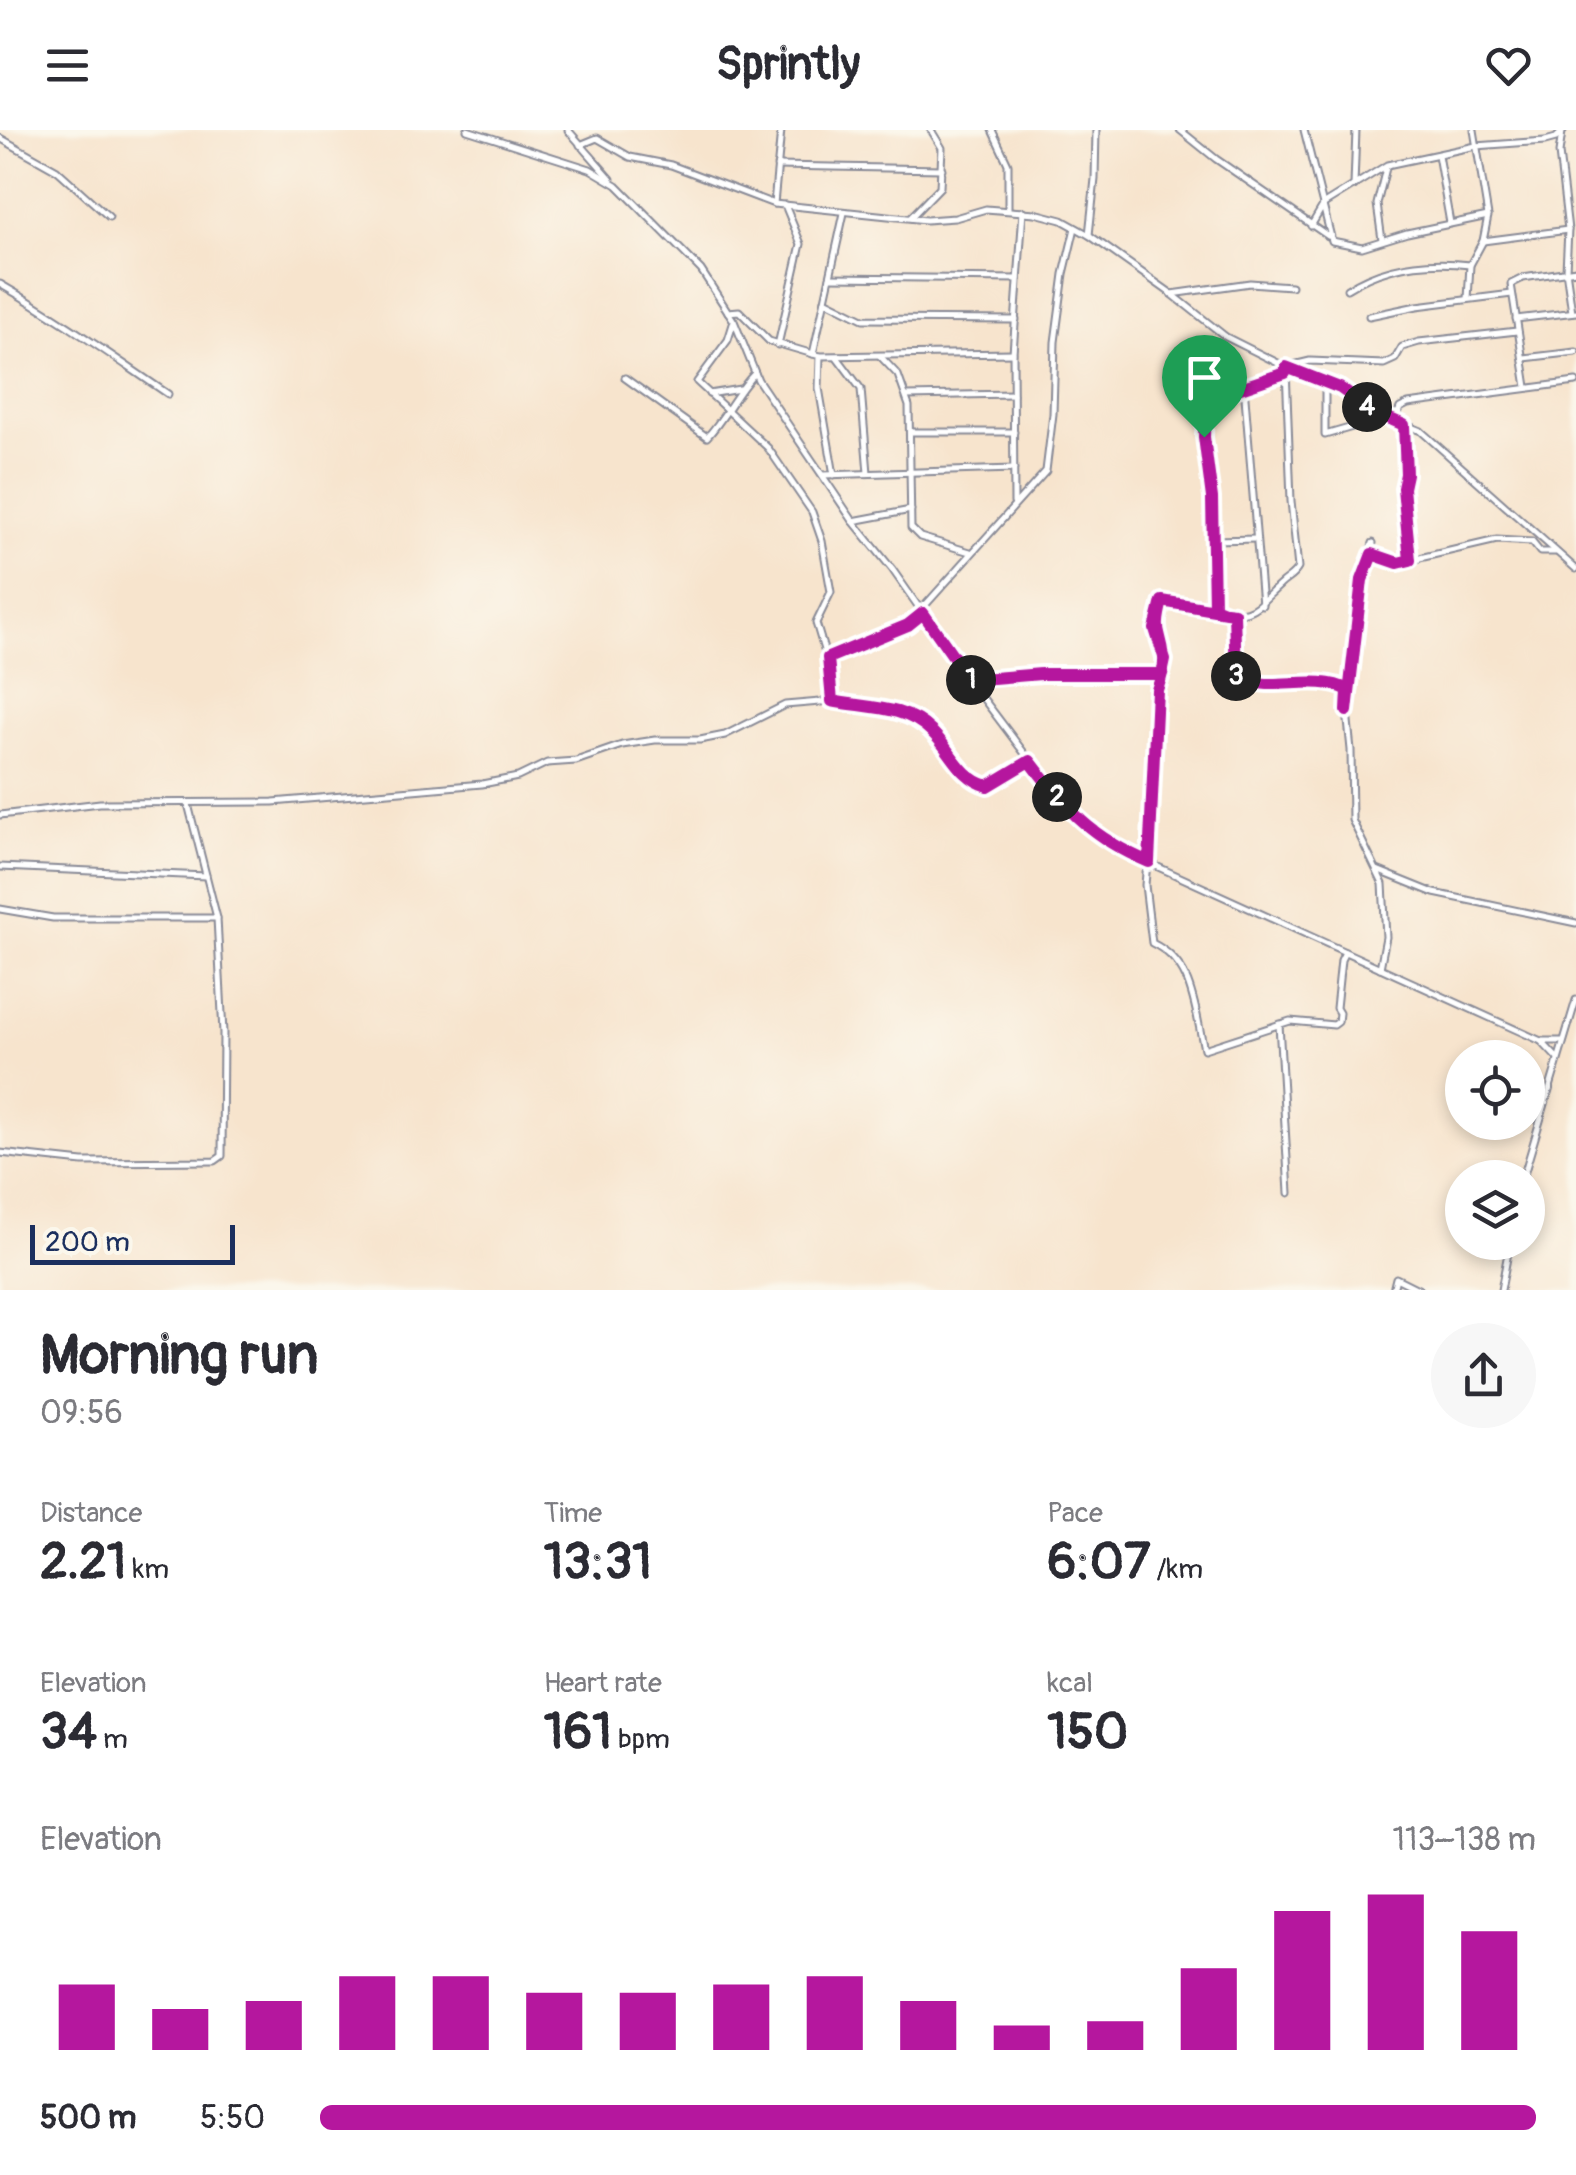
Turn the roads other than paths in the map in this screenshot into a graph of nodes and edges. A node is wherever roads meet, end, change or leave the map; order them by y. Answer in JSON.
{"nodes":[{"id":1,"x":467,"y":130,"type":"edge"},
{"id":2,"x":568,"y":130,"type":"edge"},
{"id":3,"x":781,"y":130,"type":"edge"},
{"id":4,"x":931,"y":130,"type":"edge"},
{"id":5,"x":992,"y":130,"type":"edge"},
{"id":6,"x":1096,"y":130,"type":"edge"},
{"id":7,"x":1180,"y":130,"type":"edge"},
{"id":8,"x":1304,"y":130,"type":"edge"},
{"id":9,"x":1356,"y":130,"type":"edge"},
{"id":10,"x":1474,"y":130,"type":"edge"},
{"id":11,"x":1563,"y":130,"type":"edge"},
{"id":12,"x":0,"y":138,"type":"edge"},
{"id":13,"x":580,"y":145,"type":"junction"},
{"id":14,"x":1476,"y":146,"type":"junction"},
{"id":15,"x":1438,"y":154,"type":"junction"},
{"id":16,"x":1387,"y":165,"type":"junction"},
{"id":17,"x":778,"y":166,"type":"junction"},
{"id":18,"x":942,"y":169,"type":"junction"},
{"id":19,"x":617,"y":185,"type":"junction"},
{"id":20,"x":1354,"y":186,"type":"junction"},
{"id":21,"x":774,"y":204,"type":"junction"},
{"id":22,"x":1324,"y":204,"type":"junction"},
{"id":23,"x":784,"y":205,"type":"junction"},
{"id":24,"x":1008,"y":210,"type":"junction"},
{"id":25,"x":1023,"y":212,"type":"junction"},
{"id":26,"x":844,"y":213,"type":"junction"},
{"id":27,"x":109,"y":216,"type":"dead end"},
{"id":28,"x":1488,"y":216,"type":"junction"},
{"id":29,"x":910,"y":218,"type":"junction"},
{"id":30,"x":1450,"y":223,"type":"junction"},
{"id":31,"x":1311,"y":226,"type":"junction"},
{"id":32,"x":1075,"y":227,"type":"junction"},
{"id":33,"x":1568,"y":230,"type":"junction"},
{"id":34,"x":1089,"y":235,"type":"junction"},
{"id":35,"x":1328,"y":236,"type":"junction"},
{"id":36,"x":1382,"y":240,"type":"junction"},
{"id":37,"x":1482,"y":241,"type":"junction"},
{"id":38,"x":1470,"y":266,"type":"junction"},
{"id":39,"x":1566,"y":270,"type":"junction"},
{"id":40,"x":1576,"y":270,"type":"edge"},
{"id":41,"x":830,"y":277,"type":"junction"},
{"id":42,"x":1018,"y":279,"type":"junction"},
{"id":43,"x":0,"y":284,"type":"edge"},
{"id":44,"x":1291,"y":286,"type":"dead end"},
{"id":45,"x":1347,"y":289,"type":"dead end"},
{"id":46,"x":1172,"y":294,"type":"junction"},
{"id":47,"x":1512,"y":294,"type":"junction"},
{"id":48,"x":825,"y":300,"type":"junction"},
{"id":49,"x":1468,"y":300,"type":"junction"},
{"id":50,"x":728,"y":312,"type":"junction"},
{"id":51,"x":1574,"y":312,"type":"edge"},
{"id":52,"x":1369,"y":316,"type":"dead end"},
{"id":53,"x":1516,"y":319,"type":"junction"},
{"id":54,"x":1016,"y":320,"type":"junction"},
{"id":55,"x":734,"y":321,"type":"junction"},
{"id":56,"x":1517,"y":331,"type":"junction"},
{"id":57,"x":778,"y":345,"type":"junction"},
{"id":58,"x":1576,"y":352,"type":"edge"},
{"id":59,"x":1014,"y":353,"type":"junction"},
{"id":60,"x":816,"y":355,"type":"junction"},
{"id":61,"x":880,"y":356,"type":"junction"},
{"id":62,"x":836,"y":357,"type":"junction"},
{"id":63,"x":1523,"y":358,"type":"junction"},
{"id":64,"x":1285,"y":370,"type":"junction"},
{"id":65,"x":756,"y":373,"type":"junction"},
{"id":66,"x":626,"y":378,"type":"dead end"},
{"id":67,"x":1324,"y":381,"type":"junction"},
{"id":68,"x":1576,"y":382,"type":"edge"},
{"id":69,"x":1244,"y":384,"type":"junction"},
{"id":70,"x":740,"y":388,"type":"junction"},
{"id":71,"x":1527,"y":388,"type":"junction"},
{"id":72,"x":168,"y":394,"type":"dead end"},
{"id":73,"x":710,"y":394,"type":"junction"},
{"id":74,"x":1014,"y":394,"type":"junction"},
{"id":75,"x":907,"y":396,"type":"junction"},
{"id":76,"x":1372,"y":411,"type":"junction"},
{"id":77,"x":728,"y":412,"type":"junction"},
{"id":78,"x":1396,"y":418,"type":"junction"},
{"id":79,"x":1404,"y":425,"type":"junction"},
{"id":80,"x":910,"y":432,"type":"junction"},
{"id":81,"x":1014,"y":432,"type":"junction"},
{"id":82,"x":1014,"y":469,"type":"junction"},
{"id":83,"x":910,"y":472,"type":"junction"},
{"id":84,"x":868,"y":473,"type":"junction"},
{"id":85,"x":823,"y":475,"type":"junction"},
{"id":86,"x":834,"y":475,"type":"junction"},
{"id":87,"x":1014,"y":504,"type":"junction"},
{"id":88,"x":911,"y":510,"type":"junction"},
{"id":89,"x":853,"y":521,"type":"junction"},
{"id":90,"x":1257,"y":538,"type":"junction"},
{"id":91,"x":1214,"y":540,"type":"junction"},
{"id":92,"x":1373,"y":543,"type":"dead end"},
{"id":93,"x":971,"y":552,"type":"junction"},
{"id":94,"x":1556,"y":552,"type":"junction"},
{"id":95,"x":1372,"y":554,"type":"junction"},
{"id":96,"x":1410,"y":560,"type":"junction"},
{"id":97,"x":1576,"y":569,"type":"edge"},
{"id":98,"x":1262,"y":605,"type":"junction"},
{"id":99,"x":922,"y":612,"type":"junction"},
{"id":100,"x":1230,"y":613,"type":"junction"},
{"id":101,"x":827,"y":660,"type":"junction"},
{"id":102,"x":1162,"y":674,"type":"junction"},
{"id":103,"x":970,"y":680,"type":"junction"},
{"id":104,"x":832,"y":701,"type":"junction"},
{"id":105,"x":1347,"y":711,"type":"junction"},
{"id":106,"x":1030,"y":761,"type":"junction"},
{"id":107,"x":188,"y":804,"type":"junction"},
{"id":108,"x":0,"y":815,"type":"edge"},
{"id":109,"x":1149,"y":862,"type":"junction"},
{"id":110,"x":0,"y":867,"type":"edge"},
{"id":111,"x":1377,"y":870,"type":"junction"},
{"id":112,"x":206,"y":876,"type":"junction"},
{"id":113,"x":0,"y":909,"type":"edge"},
{"id":114,"x":217,"y":918,"type":"junction"},
{"id":115,"x":1576,"y":923,"type":"edge"},
{"id":116,"x":1345,"y":952,"type":"junction"},
{"id":117,"x":1380,"y":968,"type":"junction"},
{"id":118,"x":1576,"y":1000,"type":"edge"},
{"id":119,"x":1279,"y":1024,"type":"junction"},
{"id":120,"x":1539,"y":1040,"type":"edge"},
{"id":121,"x":1545,"y":1041,"type":"edge"},
{"id":122,"x":1562,"y":1041,"type":"junction"},
{"id":123,"x":1545,"y":1045,"type":"edge"},
{"id":124,"x":1557,"y":1058,"type":"junction"},
{"id":125,"x":0,"y":1153,"type":"edge"},
{"id":126,"x":1528,"y":1160,"type":"edge"},
{"id":127,"x":1288,"y":1193,"type":"dead end"},
{"id":128,"x":1507,"y":1260,"type":"edge"},
{"id":129,"x":1394,"y":1290,"type":"edge"},
{"id":130,"x":1420,"y":1290,"type":"edge"},
{"id":131,"x":1501,"y":1290,"type":"edge"}],
"edges":[{"from":1,"to":19,"type":"street"},
{"from":2,"to":13,"type":"street"},
{"from":3,"to":17,"type":"street"},
{"from":4,"to":18,"type":"street"},
{"from":5,"to":24,"type":"street"},
{"from":6,"to":34,"type":"street"},
{"from":7,"to":31,"type":"street"},
{"from":8,"to":22,"type":"street"},
{"from":9,"to":20,"type":"street"},
{"from":10,"to":14,"type":"street"},
{"from":11,"to":14,"type":"street"},
{"from":11,"to":33,"type":"street"},
{"from":12,"to":27,"type":"street"},
{"from":13,"to":19,"type":"street"},
{"from":13,"to":21,"type":"street"},
{"from":14,"to":15,"type":"street"},
{"from":14,"to":28,"type":"street"},
{"from":15,"to":16,"type":"street"},
{"from":15,"to":30,"type":"street"},
{"from":16,"to":20,"type":"street"},
{"from":16,"to":36,"type":"street"},
{"from":17,"to":18,"type":"street"},
{"from":17,"to":21,"type":"street"},
{"from":18,"to":29,"type":"street"},
{"from":19,"to":50,"type":"street"},
{"from":20,"to":22,"type":"street"},
{"from":21,"to":23,"type":"street"},
{"from":22,"to":31,"type":"street"},
{"from":22,"to":35,"type":"street"},
{"from":23,"to":26,"type":"street"},
{"from":23,"to":57,"type":"street"},
{"from":24,"to":25,"type":"street"},
{"from":24,"to":29,"type":"street"},
{"from":25,"to":32,"type":"street"},
{"from":25,"to":42,"type":"street"},
{"from":26,"to":29,"type":"street"},
{"from":26,"to":41,"type":"street"},
{"from":28,"to":30,"type":"street"},
{"from":28,"to":37,"type":"street"},
{"from":30,"to":36,"type":"street"},
{"from":31,"to":35,"type":"street"},
{"from":32,"to":34,"type":"street"},
{"from":32,"to":87,"type":"street"},
{"from":33,"to":37,"type":"street"},
{"from":33,"to":39,"type":"street"},
{"from":34,"to":46,"type":"street"},
{"from":35,"to":36,"type":"street"},
{"from":37,"to":38,"type":"street"},
{"from":38,"to":45,"type":"street"},
{"from":38,"to":49,"type":"street"},
{"from":39,"to":40,"type":"street"},
{"from":39,"to":47,"type":"street"},
{"from":39,"to":51,"type":"street"},
{"from":41,"to":42,"type":"street"},
{"from":41,"to":48,"type":"street"},
{"from":42,"to":54,"type":"street"},
{"from":43,"to":72,"type":"street"},
{"from":44,"to":46,"type":"street"},
{"from":46,"to":64,"type":"street"},
{"from":47,"to":49,"type":"street"},
{"from":47,"to":53,"type":"street"},
{"from":48,"to":54,"type":"street"},
{"from":48,"to":60,"type":"street"},
{"from":49,"to":52,"type":"street"},
{"from":50,"to":55,"type":"street"},
{"from":50,"to":57,"type":"street"},
{"from":51,"to":53,"type":"street"},
{"from":53,"to":56,"type":"street"},
{"from":54,"to":59,"type":"street"},
{"from":55,"to":65,"type":"street"},
{"from":55,"to":73,"type":"street"},
{"from":56,"to":63,"type":"street"},
{"from":56,"to":64,"type":"street"},
{"from":57,"to":60,"type":"street"},
{"from":58,"to":63,"type":"street"},
{"from":59,"to":61,"type":"street"},
{"from":59,"to":74,"type":"street"},
{"from":60,"to":62,"type":"street"},
{"from":60,"to":86,"type":"street"},
{"from":61,"to":62,"type":"street"},
{"from":61,"to":75,"type":"street"},
{"from":62,"to":84,"type":"street"},
{"from":63,"to":71,"type":"street"},
{"from":64,"to":67,"type":"street"},
{"from":64,"to":69,"type":"street"},
{"from":64,"to":98,"type":"street"},
{"from":65,"to":70,"type":"street"},
{"from":65,"to":85,"type":"street"},
{"from":66,"to":77,"type":"street"},
{"from":67,"to":76,"type":"street"},
{"from":67,"to":76,"type":"street"},
{"from":68,"to":71,"type":"street"},
{"from":69,"to":90,"type":"street"},
{"from":69,"to":91,"type":"street"},
{"from":70,"to":73,"type":"street"},
{"from":70,"to":77,"type":"street"},
{"from":71,"to":78,"type":"street"},
{"from":73,"to":77,"type":"street"},
{"from":74,"to":75,"type":"street"},
{"from":74,"to":81,"type":"street"},
{"from":75,"to":80,"type":"street"},
{"from":76,"to":78,"type":"street"},
{"from":77,"to":101,"type":"street"},
{"from":78,"to":79,"type":"street"},
{"from":79,"to":94,"type":"street"},
{"from":79,"to":96,"type":"street"},
{"from":80,"to":81,"type":"street"},
{"from":80,"to":83,"type":"street"},
{"from":81,"to":82,"type":"street"},
{"from":82,"to":83,"type":"street"},
{"from":82,"to":87,"type":"street"},
{"from":83,"to":84,"type":"street"},
{"from":83,"to":88,"type":"street"},
{"from":84,"to":86,"type":"street"},
{"from":85,"to":86,"type":"street"},
{"from":85,"to":89,"type":"street"},
{"from":87,"to":93,"type":"street"},
{"from":88,"to":89,"type":"street"},
{"from":88,"to":93,"type":"street"},
{"from":89,"to":99,"type":"street"},
{"from":90,"to":91,"type":"street"},
{"from":90,"to":98,"type":"street"},
{"from":91,"to":100,"type":"street"},
{"from":92,"to":95,"type":"street"},
{"from":93,"to":99,"type":"street"},
{"from":94,"to":96,"type":"street"},
{"from":94,"to":97,"type":"street"},
{"from":95,"to":96,"type":"street"},
{"from":95,"to":105,"type":"street"},
{"from":98,"to":100,"type":"street"},
{"from":99,"to":101,"type":"street"},
{"from":99,"to":103,"type":"street"},
{"from":100,"to":102,"type":"street"},
{"from":100,"to":105,"type":"street"},
{"from":101,"to":104,"type":"street"},
{"from":102,"to":103,"type":"street"},
{"from":102,"to":109,"type":"street"},
{"from":103,"to":106,"type":"street"},
{"from":104,"to":106,"type":"street"},
{"from":104,"to":107,"type":"street"},
{"from":105,"to":111,"type":"street"},
{"from":106,"to":109,"type":"street"},
{"from":107,"to":108,"type":"street"},
{"from":107,"to":112,"type":"street"},
{"from":109,"to":116,"type":"street"},
{"from":109,"to":119,"type":"street"},
{"from":110,"to":112,"type":"street"},
{"from":111,"to":115,"type":"street"},
{"from":111,"to":117,"type":"street"},
{"from":112,"to":114,"type":"street"},
{"from":113,"to":114,"type":"street"},
{"from":114,"to":125,"type":"street"},
{"from":116,"to":117,"type":"street"},
{"from":116,"to":119,"type":"street"},
{"from":117,"to":120,"type":"street"},
{"from":118,"to":122,"type":"street"},
{"from":119,"to":127,"type":"street"},
{"from":121,"to":122,"type":"street"},
{"from":122,"to":124,"type":"street"},
{"from":123,"to":124,"type":"street"},
{"from":124,"to":126,"type":"street"},
{"from":128,"to":131,"type":"street"},
{"from":129,"to":130,"type":"street"}]}
